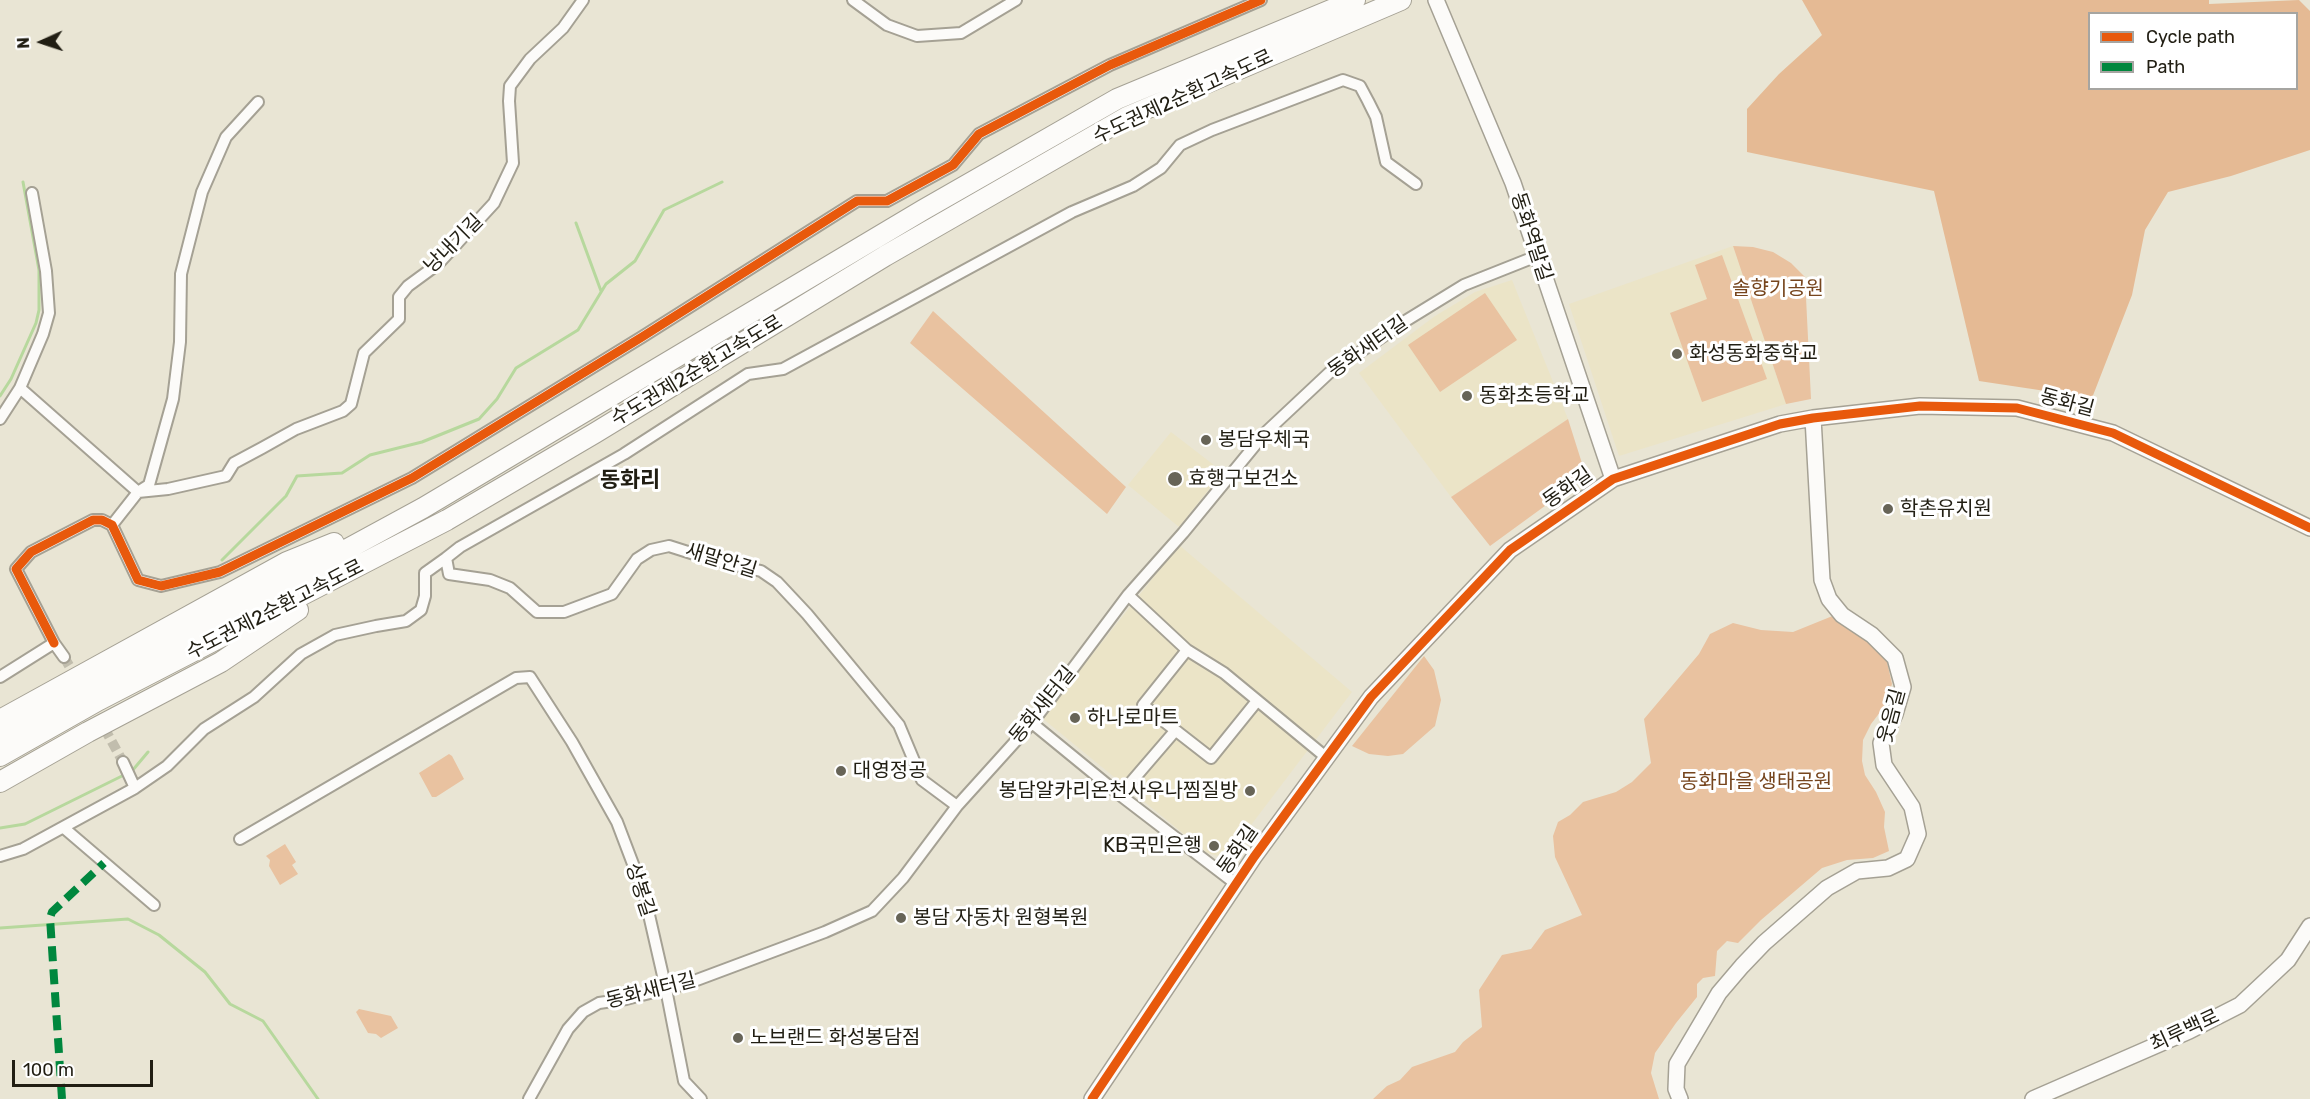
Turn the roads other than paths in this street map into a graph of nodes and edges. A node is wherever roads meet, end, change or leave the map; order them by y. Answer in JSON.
{"nodes":[{"id":1,"x":583,"y":0,"type":"edge"},
{"id":2,"x":853,"y":0,"type":"edge"},
{"id":3,"x":1016,"y":0,"type":"edge"},
{"id":4,"x":1261,"y":0,"type":"edge"},
{"id":5,"x":1355,"y":0,"type":"edge"},
{"id":6,"x":1401,"y":0,"type":"edge"},
{"id":7,"x":1436,"y":0,"type":"edge"},
{"id":8,"x":258,"y":102,"type":"dead end"},
{"id":9,"x":1416,"y":184,"type":"dead end"},
{"id":10,"x":32,"y":193,"type":"dead end"},
{"id":11,"x":1537,"y":256,"type":"junction"},
{"id":12,"x":20,"y":388,"type":"junction"},
{"id":13,"x":1813,"y":418,"type":"junction"},
{"id":14,"x":0,"y":419,"type":"edge"},
{"id":15,"x":1613,"y":479,"type":"junction"},
{"id":16,"x":138,"y":492,"type":"junction"},
{"id":17,"x":423,"y":508,"type":"junction"},
{"id":18,"x":112,"y":525,"type":"junction"},
{"id":19,"x":2310,"y":528,"type":"edge"},
{"id":20,"x":446,"y":558,"type":"junction"},
{"id":21,"x":368,"y":563,"type":"junction"},
{"id":22,"x":1128,"y":595,"type":"junction"},
{"id":23,"x":54,"y":643,"type":"junction"},
{"id":24,"x":1187,"y":650,"type":"junction"},
{"id":25,"x":64,"y":657,"type":"tunnel mouth"},
{"id":26,"x":0,"y":677,"type":"edge"},
{"id":27,"x":1257,"y":701,"type":"junction"},
{"id":28,"x":0,"y":720,"type":"edge"},
{"id":29,"x":1032,"y":723,"type":"junction"},
{"id":30,"x":1175,"y":731,"type":"junction"},
{"id":31,"x":0,"y":738,"type":"edge"},
{"id":32,"x":0,"y":756,"type":"edge"},
{"id":33,"x":1327,"y":758,"type":"junction"},
{"id":34,"x":124,"y":765,"type":"tunnel mouth"},
{"id":35,"x":0,"y":782,"type":"edge"},
{"id":36,"x":133,"y":785,"type":"junction"},
{"id":37,"x":1120,"y":795,"type":"junction"},
{"id":38,"x":957,"y":806,"type":"junction"},
{"id":39,"x":64,"y":828,"type":"junction"},
{"id":40,"x":240,"y":839,"type":"dead end"},
{"id":41,"x":0,"y":855,"type":"edge"},
{"id":42,"x":1236,"y":884,"type":"junction"},
{"id":43,"x":154,"y":905,"type":"dead end"},
{"id":44,"x":2310,"y":926,"type":"edge"},
{"id":45,"x":666,"y":989,"type":"junction"},
{"id":46,"x":529,"y":1099,"type":"edge"},
{"id":47,"x":701,"y":1099,"type":"edge"},
{"id":48,"x":1092,"y":1099,"type":"edge"},
{"id":49,"x":1680,"y":1099,"type":"edge"},
{"id":50,"x":2033,"y":1099,"type":"edge"}],
"edges":[{"from":1,"to":16,"type":"street","name":"낭내기길"},
{"from":2,"to":3,"type":"street"},
{"from":4,"to":18,"type":"street"},
{"from":5,"to":17,"type":"highway","name":"수도권제2순환고속도로"},
{"from":6,"to":21,"type":"highway","name":"수도권제2순환고속도로"},
{"from":7,"to":11,"type":"street","name":"동화역말길"},
{"from":8,"to":16,"type":"street"},
{"from":9,"to":20,"type":"street"},
{"from":10,"to":12,"type":"street"},
{"from":11,"to":15,"type":"street","name":"동화역말길"},
{"from":11,"to":22,"type":"street","name":"동화새터길"},
{"from":12,"to":14,"type":"street"},
{"from":12,"to":16,"type":"street"},
{"from":13,"to":15,"type":"street","name":"동화길"},
{"from":13,"to":19,"type":"street","name":"동화길"},
{"from":13,"to":49,"type":"street","name":"웃음길"},
{"from":15,"to":33,"type":"street","name":"동화길"},
{"from":16,"to":18,"type":"street"},
{"from":17,"to":28,"type":"highway"},
{"from":17,"to":31,"type":"highway","name":"수도권제2순환고속도로"},
{"from":18,"to":23,"type":"street"},
{"from":20,"to":36,"type":"street"},
{"from":20,"to":38,"type":"street","name":"새말안길"},
{"from":21,"to":32,"type":"highway","name":"수도권제2순환고속도로"},
{"from":21,"to":35,"type":"highway"},
{"from":22,"to":24,"type":"street"},
{"from":22,"to":29,"type":"street","name":"동화새터길"},
{"from":23,"to":25,"type":"street"},
{"from":23,"to":26,"type":"street"},
{"from":24,"to":27,"type":"street"},
{"from":24,"to":30,"type":"street"},
{"from":27,"to":30,"type":"street"},
{"from":27,"to":33,"type":"street"},
{"from":29,"to":37,"type":"street"},
{"from":29,"to":38,"type":"street","name":"동화새터길"},
{"from":30,"to":37,"type":"street"},
{"from":33,"to":42,"type":"street","name":"동화길"},
{"from":34,"to":36,"type":"street"},
{"from":36,"to":39,"type":"street"},
{"from":37,"to":42,"type":"street"},
{"from":38,"to":45,"type":"street","name":"동화새터길"},
{"from":39,"to":41,"type":"street"},
{"from":39,"to":43,"type":"street"},
{"from":40,"to":45,"type":"street","name":"상봉길"},
{"from":42,"to":48,"type":"street","name":"동화길"},
{"from":44,"to":50,"type":"street","name":"최루백로"},
{"from":45,"to":46,"type":"street","name":"동화새터길"},
{"from":45,"to":47,"type":"street","name":"상봉길"}]}
